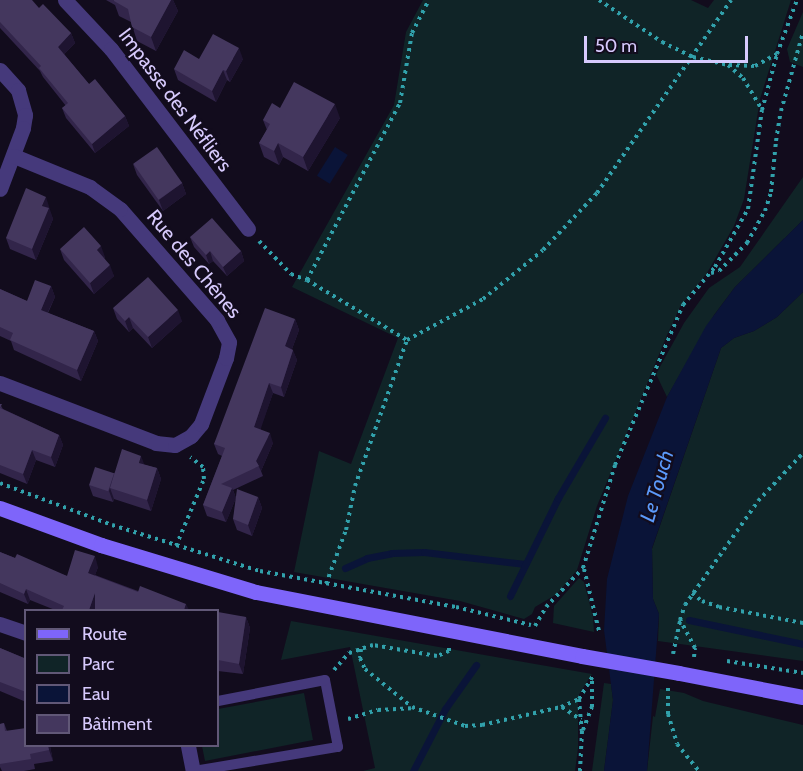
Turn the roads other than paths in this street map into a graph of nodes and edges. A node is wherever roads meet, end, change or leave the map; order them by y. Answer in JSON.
{"nodes":[{"id":1,"x":65,"y":0,"type":"edge"},
{"id":2,"x":0,"y":70,"type":"edge"},
{"id":3,"x":14,"y":156,"type":"junction"},
{"id":4,"x":0,"y":189,"type":"edge"},
{"id":5,"x":248,"y":229,"type":"road end"},
{"id":6,"x":0,"y":382,"type":"edge"},
{"id":7,"x":0,"y":508,"type":"edge"},
{"id":8,"x":0,"y":624,"type":"edge"},
{"id":9,"x":24,"y":632,"type":"edge"},
{"id":10,"x":803,"y":697,"type":"edge"},
{"id":11,"x":219,"y":701,"type":"edge"},
{"id":12,"x":188,"y":747,"type":"edge"},
{"id":13,"x":193,"y":771,"type":"edge"}],
"edges":[{"from":1,"to":5,"type":"street","name":"Impasse des Néfliers"},
{"from":2,"to":3,"type":"street"},
{"from":3,"to":4,"type":"street"},
{"from":3,"to":6,"type":"street","name":"Rue des Chênes"},
{"from":7,"to":10,"type":"main road","bridge":true},
{"from":8,"to":9,"type":"street"},
{"from":11,"to":13,"type":"lane"},
{"from":12,"to":13,"type":"street"}]}
